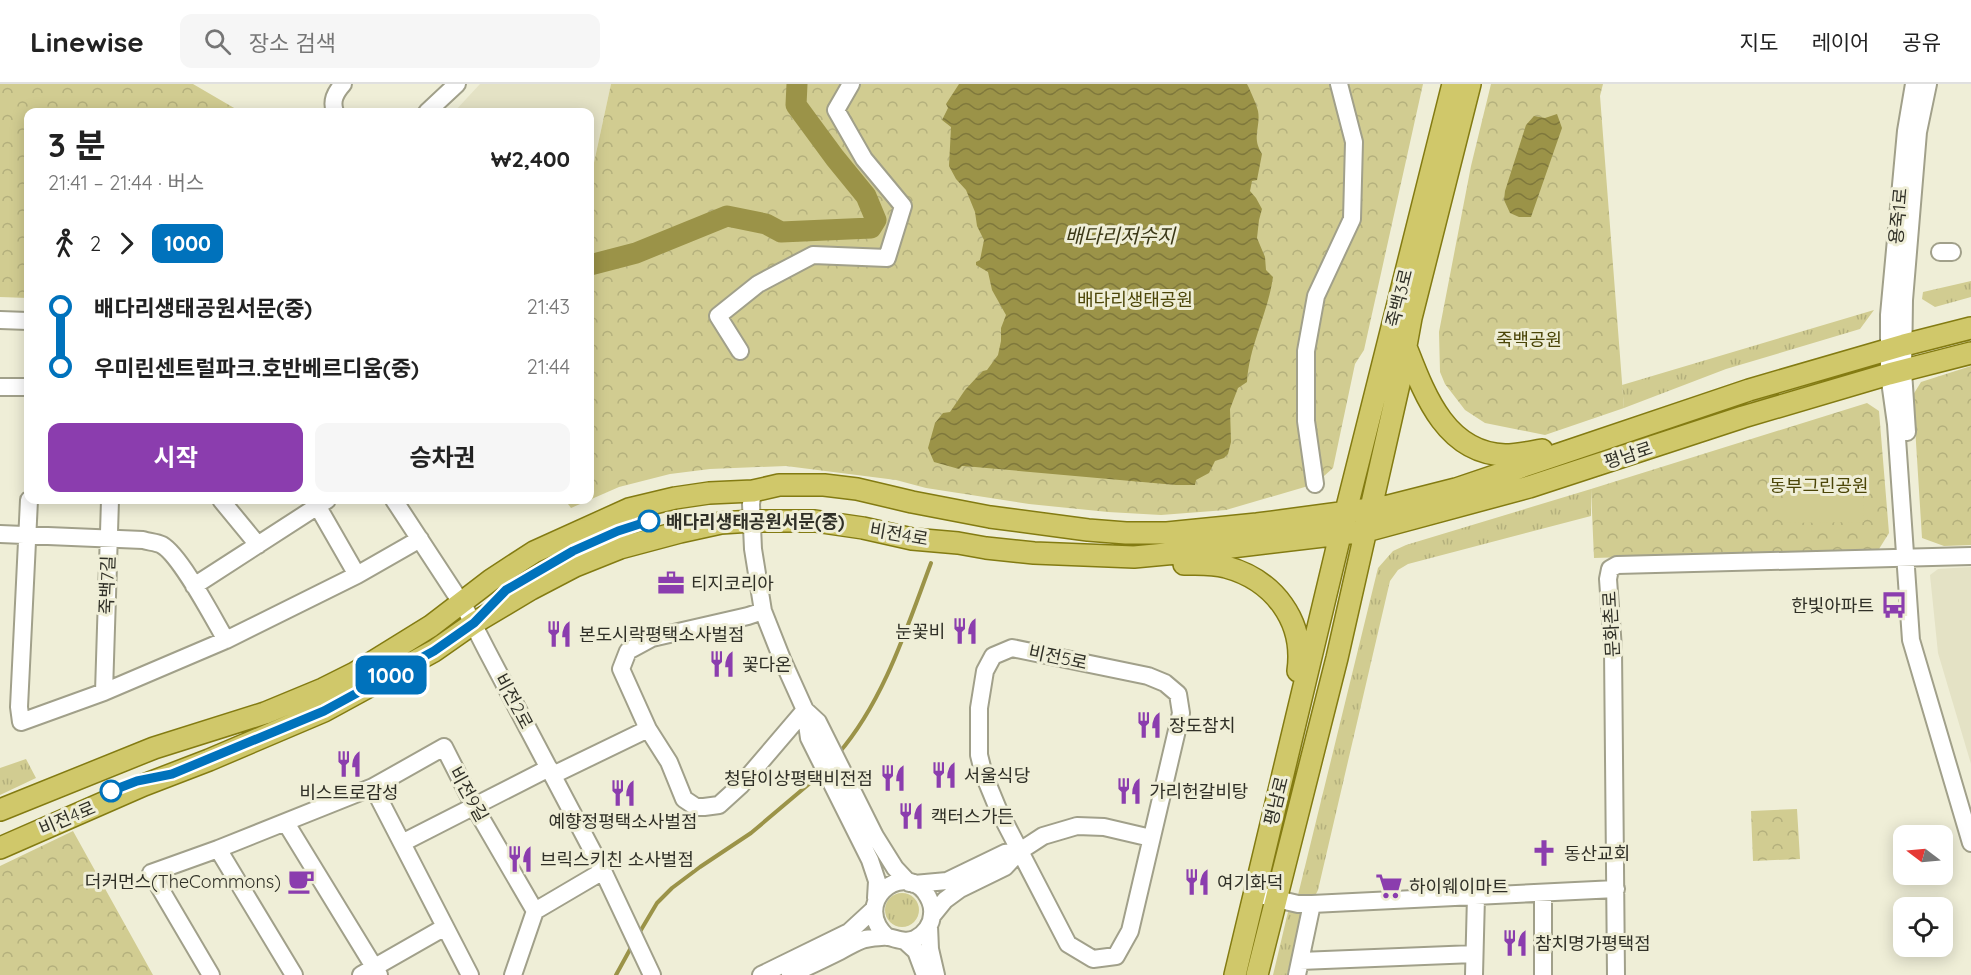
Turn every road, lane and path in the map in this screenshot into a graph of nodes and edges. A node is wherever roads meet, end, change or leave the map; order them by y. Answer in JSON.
{"nodes":[{"id":1,"x":343,"y":84,"type":"edge"},
{"id":2,"x":458,"y":84,"type":"edge"},
{"id":3,"x":851,"y":84,"type":"edge"},
{"id":4,"x":1339,"y":84,"type":"edge"},
{"id":5,"x":1453,"y":84,"type":"edge"},
{"id":6,"x":1470,"y":84,"type":"edge"},
{"id":7,"x":1914,"y":84,"type":"edge"},
{"id":8,"x":1928,"y":84,"type":"edge"},
{"id":9,"x":334,"y":108,"type":"edge"},
{"id":10,"x":431,"y":108,"type":"edge"},
{"id":11,"x":0,"y":320,"type":"edge"},
{"id":12,"x":24,"y":321,"type":"edge"},
{"id":13,"x":1971,"y":328,"type":"edge"},
{"id":14,"x":1406,"y":346,"type":"junction"},
{"id":15,"x":1897,"y":347,"type":"junction"},
{"id":16,"x":740,"y":351,"type":"dead end"},
{"id":17,"x":1971,"y":353,"type":"edge"},
{"id":18,"x":1896,"y":372,"type":"junction"},
{"id":19,"x":0,"y":387,"type":"edge"},
{"id":20,"x":24,"y":387,"type":"edge"},
{"id":21,"x":1578,"y":447,"type":"junction"},
{"id":22,"x":1315,"y":484,"type":"dead end"},
{"id":23,"x":753,"y":491,"type":"junction"},
{"id":24,"x":29,"y":504,"type":"edge"},
{"id":25,"x":110,"y":504,"type":"edge"},
{"id":26,"x":224,"y":504,"type":"edge"},
{"id":27,"x":316,"y":504,"type":"edge"},
{"id":28,"x":322,"y":504,"type":"edge"},
{"id":29,"x":397,"y":504,"type":"edge"},
{"id":30,"x":1371,"y":509,"type":"junction"},
{"id":31,"x":1346,"y":512,"type":"junction"},
{"id":32,"x":752,"y":521,"type":"junction"},
{"id":33,"x":1366,"y":531,"type":"junction"},
{"id":34,"x":0,"y":534,"type":"edge"},
{"id":35,"x":1341,"y":534,"type":"junction"},
{"id":36,"x":27,"y":536,"type":"junction"},
{"id":37,"x":420,"y":538,"type":"junction"},
{"id":38,"x":109,"y":539,"type":"junction"},
{"id":39,"x":258,"y":545,"type":"junction"},
{"id":40,"x":1098,"y":556,"type":"junction"},
{"id":41,"x":1971,"y":556,"type":"edge"},
{"id":42,"x":1910,"y":558,"type":"junction"},
{"id":43,"x":359,"y":574,"type":"junction"},
{"id":44,"x":194,"y":586,"type":"junction"},
{"id":45,"x":462,"y":603,"type":"junction"},
{"id":46,"x":763,"y":611,"type":"junction"},
{"id":47,"x":474,"y":623,"type":"junction"},
{"id":48,"x":226,"y":640,"type":"junction"},
{"id":49,"x":104,"y":692,"type":"junction"},
{"id":50,"x":805,"y":710,"type":"junction"},
{"id":51,"x":648,"y":729,"type":"junction"},
{"id":52,"x":551,"y":771,"type":"junction"},
{"id":53,"x":836,"y":774,"type":"junction"},
{"id":54,"x":373,"y":787,"type":"junction"},
{"id":55,"x":1278,"y":794,"type":"junction"},
{"id":56,"x":474,"y":806,"type":"junction"},
{"id":57,"x":0,"y":810,"type":"edge"},
{"id":58,"x":1971,"y":818,"type":"edge"},
{"id":59,"x":286,"y":823,"type":"junction"},
{"id":60,"x":1151,"y":838,"type":"junction"},
{"id":61,"x":402,"y":843,"type":"junction"},
{"id":62,"x":1971,"y":843,"type":"edge"},
{"id":63,"x":0,"y":848,"type":"edge"},
{"id":64,"x":218,"y":849,"type":"junction"},
{"id":65,"x":1020,"y":851,"type":"junction"},
{"id":66,"x":603,"y":871,"type":"junction"},
{"id":67,"x":912,"y":883,"type":"junction"},
{"id":68,"x":1616,"y":889,"type":"junction"},
{"id":69,"x":1543,"y":893,"type":"junction"},
{"id":70,"x":1254,"y":894,"type":"junction"},
{"id":71,"x":1476,"y":896,"type":"junction"},
{"id":72,"x":1275,"y":899,"type":"junction"},
{"id":73,"x":875,"y":904,"type":"junction"},
{"id":74,"x":1312,"y":904,"type":"junction"},
{"id":75,"x":536,"y":910,"type":"junction"},
{"id":76,"x":931,"y":921,"type":"junction"},
{"id":77,"x":445,"y":927,"type":"junction"},
{"id":78,"x":887,"y":937,"type":"junction"},
{"id":79,"x":905,"y":941,"type":"junction"},
{"id":80,"x":1474,"y":954,"type":"junction"},
{"id":81,"x":1299,"y":968,"type":"edge"},
{"id":82,"x":372,"y":972,"type":"edge"},
{"id":83,"x":769,"y":973,"type":"edge"},
{"id":84,"x":211,"y":975,"type":"edge"},
{"id":85,"x":294,"y":975,"type":"edge"},
{"id":86,"x":470,"y":975,"type":"edge"},
{"id":87,"x":513,"y":975,"type":"edge"},
{"id":88,"x":652,"y":975,"type":"edge"},
{"id":89,"x":790,"y":975,"type":"edge"},
{"id":90,"x":925,"y":975,"type":"edge"},
{"id":91,"x":936,"y":975,"type":"edge"},
{"id":92,"x":1235,"y":975,"type":"edge"},
{"id":93,"x":1257,"y":975,"type":"edge"},
{"id":94,"x":1474,"y":975,"type":"edge"},
{"id":95,"x":1543,"y":975,"type":"edge"},
{"id":96,"x":1616,"y":975,"type":"edge"}],
"edges":[{"from":1,"to":9,"type":"street"},
{"from":2,"to":10,"type":"street"},
{"from":3,"to":16,"type":"street"},
{"from":4,"to":22,"type":"street"},
{"from":5,"to":31,"type":"main road","name":"죽백3로"},
{"from":6,"to":14,"type":"main road","name":"죽백3로"},
{"from":7,"to":15,"type":"street","name":"용죽1로"},
{"from":8,"to":15,"type":"street"},
{"from":11,"to":12,"type":"street"},
{"from":13,"to":15,"type":"main road","name":"평남로"},
{"from":14,"to":21,"type":"main road"},
{"from":14,"to":30,"type":"main road","name":"죽백3로"},
{"from":15,"to":18,"type":"street"},
{"from":15,"to":21,"type":"main road","name":"평남로"},
{"from":17,"to":18,"type":"main road","name":"평남로"},
{"from":18,"to":33,"type":"main road","name":"평남로"},
{"from":18,"to":42,"type":"street"},
{"from":19,"to":20,"type":"street"},
{"from":21,"to":30,"type":"main road","name":"평남로"},
{"from":23,"to":31,"type":"main road","name":"비전4로"},
{"from":23,"to":32,"type":"street"},
{"from":23,"to":45,"type":"main road","name":"비전4로"},
{"from":24,"to":36,"type":"street"},
{"from":25,"to":38,"type":"street"},
{"from":26,"to":39,"type":"street"},
{"from":27,"to":39,"type":"street"},
{"from":28,"to":43,"type":"street"},
{"from":29,"to":37,"type":"street","name":"비전2로"},
{"from":30,"to":31,"type":"main road","name":"평남로"},
{"from":30,"to":33,"type":"main road","name":"평남로"},
{"from":31,"to":35,"type":"main road","name":"평남로"},
{"from":32,"to":40,"type":"main road","name":"비전4로"},
{"from":32,"to":46,"type":"street"},
{"from":32,"to":47,"type":"main road","name":"비전4로"},
{"from":33,"to":35,"type":"main road","name":"비전4로"},
{"from":33,"to":72,"type":"main road","name":"평남로"},
{"from":34,"to":36,"type":"street"},
{"from":35,"to":40,"type":"main road","name":"비전4로"},
{"from":35,"to":55,"type":"main road","name":"평남로"},
{"from":36,"to":38,"type":"street"},
{"from":36,"to":49,"type":"street"},
{"from":37,"to":43,"type":"street"},
{"from":37,"to":45,"type":"street","name":"비전2로"},
{"from":38,"to":44,"type":"street","name":"죽백7길"},
{"from":38,"to":49,"type":"street","name":"죽백7길"},
{"from":39,"to":44,"type":"street"},
{"from":40,"to":55,"type":"main road"},
{"from":41,"to":42,"type":"street"},
{"from":42,"to":58,"type":"street"},
{"from":42,"to":62,"type":"street"},
{"from":42,"to":68,"type":"street","name":"문화촌로"},
{"from":43,"to":48,"type":"street"},
{"from":44,"to":48,"type":"street","name":"죽백7길"},
{"from":45,"to":47,"type":"street","name":"비전2로"},
{"from":45,"to":57,"type":"main road","name":"비전4로"},
{"from":46,"to":50,"type":"street"},
{"from":46,"to":51,"type":"street"},
{"from":47,"to":52,"type":"street","name":"비전2로"},
{"from":47,"to":63,"type":"main road","name":"비전4로"},
{"from":48,"to":49,"type":"street"},
{"from":50,"to":51,"type":"street"},
{"from":50,"to":53,"type":"street"},
{"from":51,"to":52,"type":"street"},
{"from":52,"to":56,"type":"street"},
{"from":52,"to":66,"type":"street","name":"비전2로"},
{"from":53,"to":67,"type":"street"},
{"from":53,"to":73,"type":"street"},
{"from":54,"to":56,"type":"street","name":"비전9길"},
{"from":54,"to":59,"type":"street","name":"비전9길"},
{"from":54,"to":61,"type":"street"},
{"from":55,"to":70,"type":"main road","name":"평남로"},
{"from":56,"to":61,"type":"street"},
{"from":56,"to":75,"type":"street","name":"비전9길"},
{"from":59,"to":64,"type":"street","name":"비전9길"},
{"from":59,"to":82,"type":"street"},
{"from":60,"to":65,"type":"street"},
{"from":60,"to":65,"type":"street","name":"비전5로"},
{"from":60,"to":65,"type":"street","name":"비전5로"},
{"from":61,"to":77,"type":"street"},
{"from":64,"to":84,"type":"street","name":"비전9길"},
{"from":64,"to":85,"type":"street"},
{"from":65,"to":67,"type":"street"},
{"from":65,"to":76,"type":"street"},
{"from":66,"to":75,"type":"street"},
{"from":66,"to":88,"type":"street","name":"비전2로"},
{"from":67,"to":73,"type":"street"},
{"from":67,"to":76,"type":"street"},
{"from":68,"to":69,"type":"street"},
{"from":68,"to":96,"type":"street","name":"문화촌로"},
{"from":69,"to":71,"type":"street"},
{"from":69,"to":95,"type":"street"},
{"from":70,"to":72,"type":"street"},
{"from":70,"to":92,"type":"main road","name":"평남로"},
{"from":71,"to":74,"type":"street"},
{"from":71,"to":80,"type":"street"},
{"from":72,"to":74,"type":"street"},
{"from":72,"to":93,"type":"main road","name":"평남로"},
{"from":73,"to":78,"type":"street"},
{"from":73,"to":83,"type":"street"},
{"from":74,"to":81,"type":"street"},
{"from":75,"to":87,"type":"street"},
{"from":76,"to":79,"type":"street"},
{"from":76,"to":91,"type":"street"},
{"from":77,"to":82,"type":"street"},
{"from":77,"to":86,"type":"street"},
{"from":78,"to":79,"type":"street"},
{"from":78,"to":89,"type":"street"},
{"from":79,"to":90,"type":"street"},
{"from":80,"to":81,"type":"street"},
{"from":80,"to":94,"type":"street"}]}
